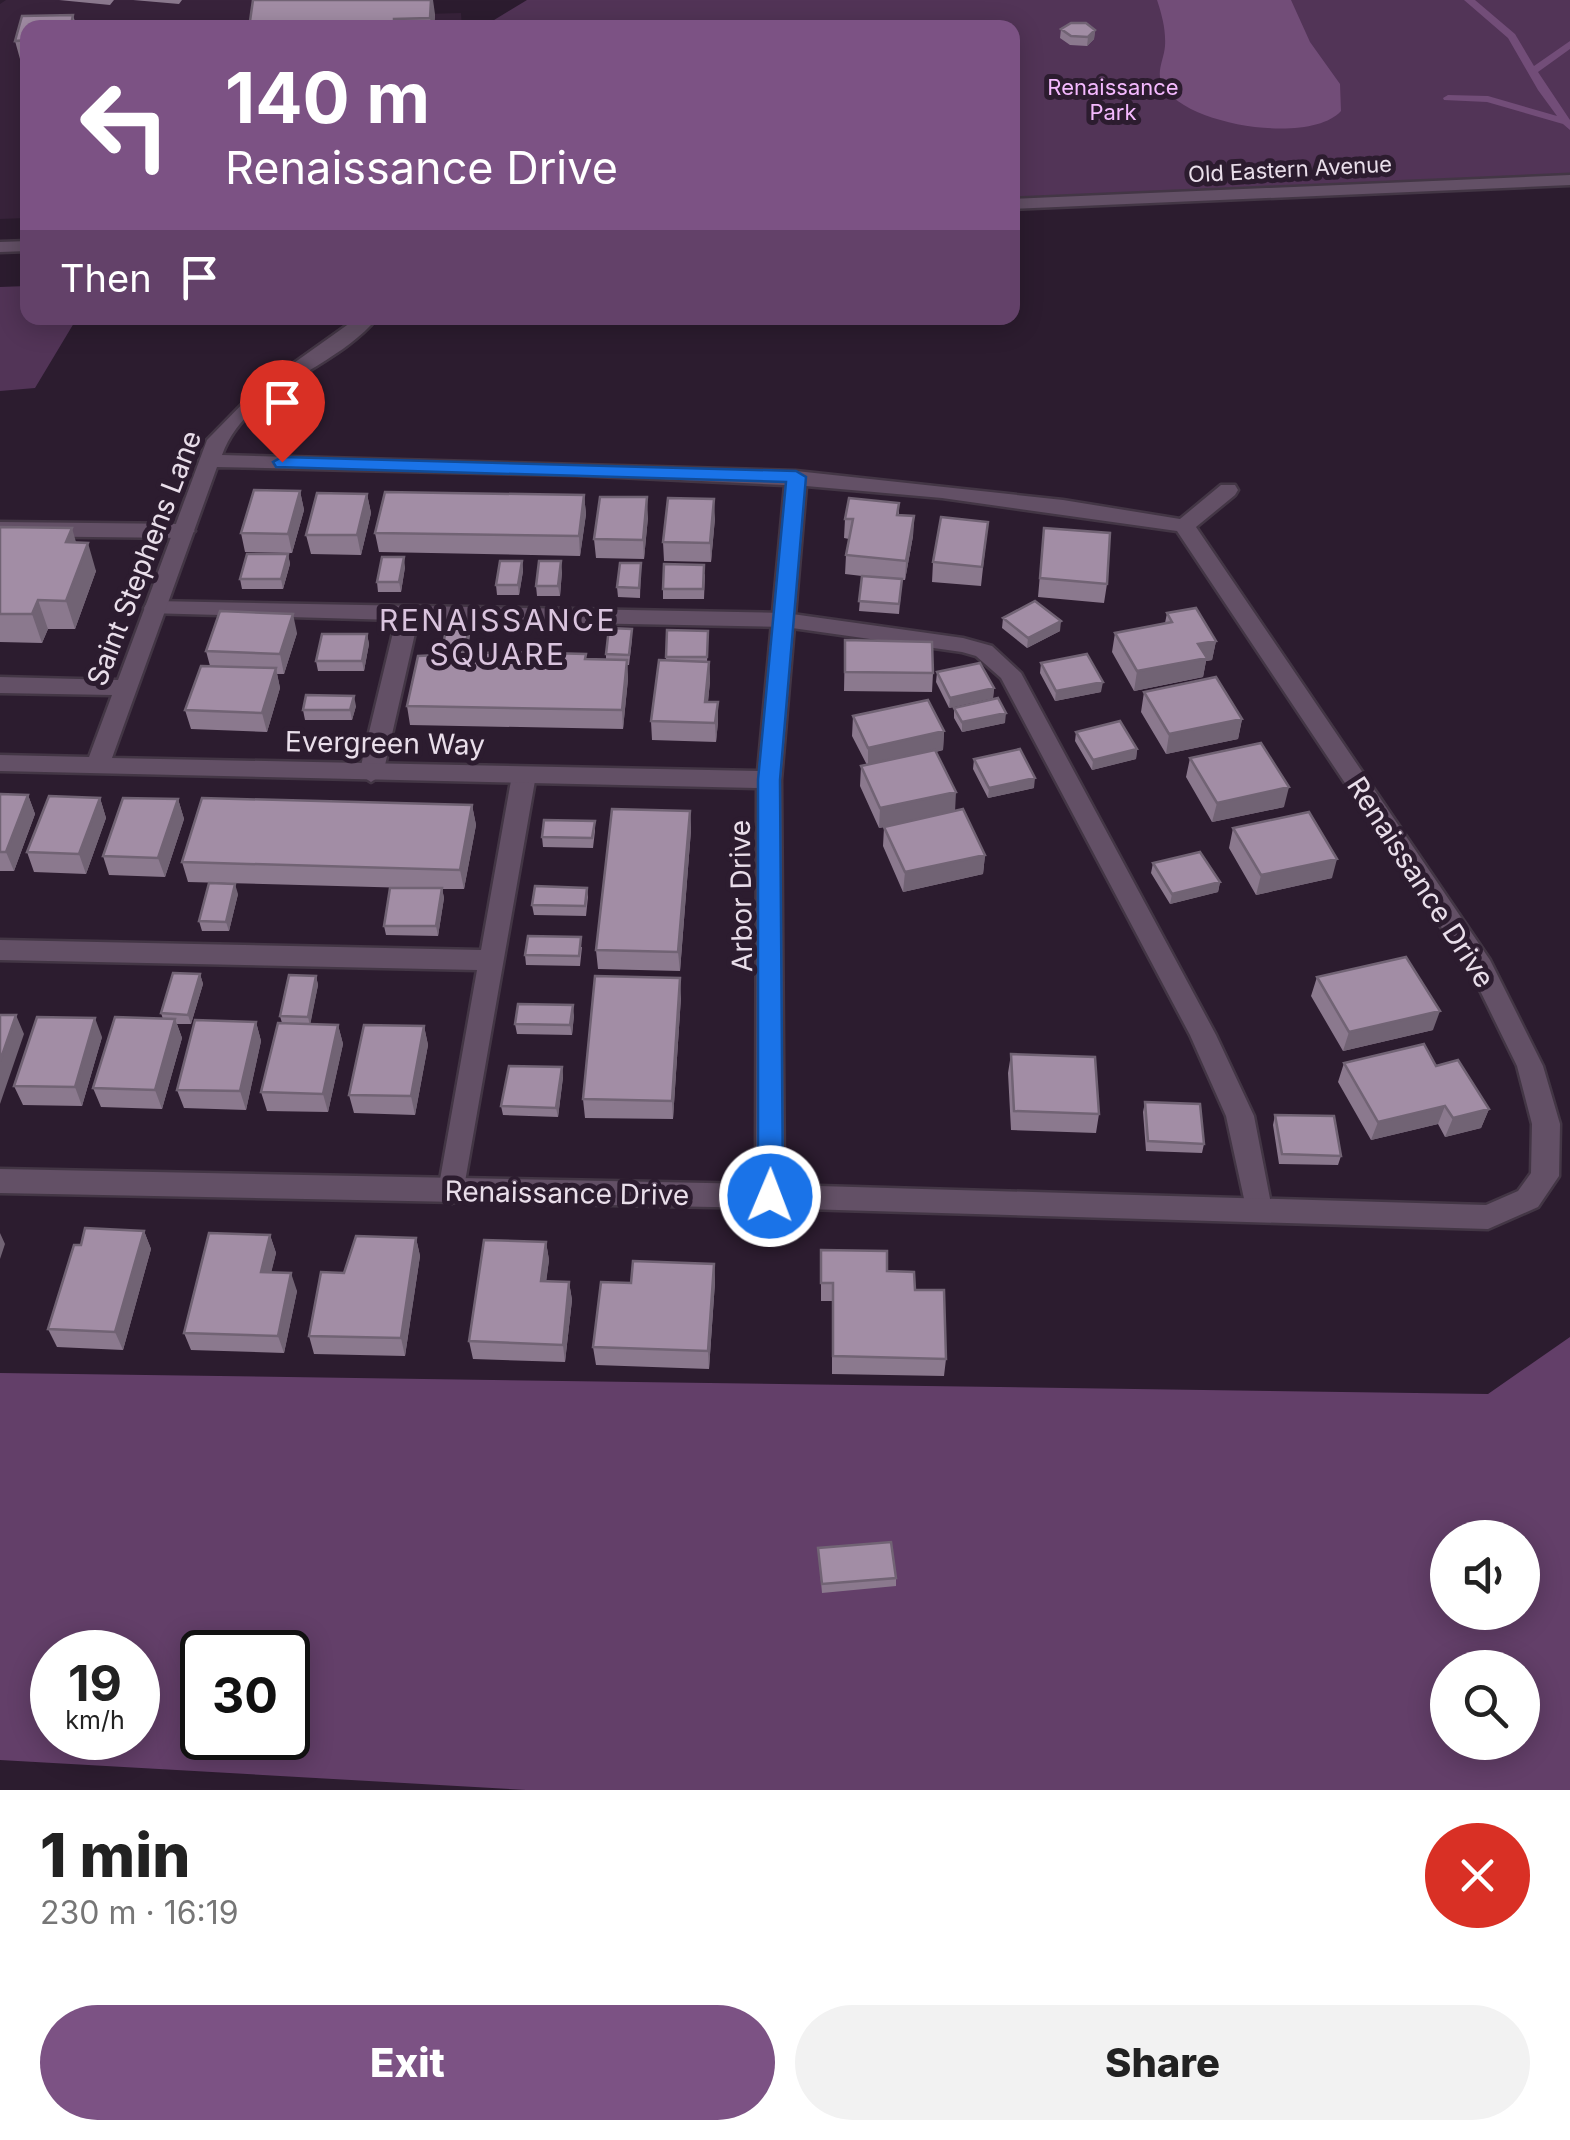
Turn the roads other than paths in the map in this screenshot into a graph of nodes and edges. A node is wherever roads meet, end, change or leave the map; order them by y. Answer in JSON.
{"nodes":[{"id":1,"x":1570,"y":180,"type":"edge"},
{"id":2,"x":1020,"y":204,"type":"edge"},
{"id":3,"x":361,"y":325,"type":"edge"},
{"id":4,"x":208,"y":460,"type":"junction"},
{"id":5,"x":796,"y":477,"type":"junction"},
{"id":6,"x":1228,"y":490,"type":"dead end"},
{"id":7,"x":1184,"y":526,"type":"junction"},
{"id":8,"x":0,"y":529,"type":"edge"},
{"id":9,"x":184,"y":531,"type":"junction"},
{"id":10,"x":155,"y":608,"type":"junction"},
{"id":11,"x":409,"y":613,"type":"junction"},
{"id":12,"x":785,"y":620,"type":"junction"},
{"id":13,"x":0,"y":685,"type":"edge"},
{"id":14,"x":126,"y":688,"type":"junction"},
{"id":15,"x":0,"y":762,"type":"edge"},
{"id":16,"x":97,"y":767,"type":"junction"},
{"id":17,"x":371,"y":774,"type":"junction"},
{"id":18,"x":524,"y":775,"type":"junction"},
{"id":19,"x":769,"y":780,"type":"junction"},
{"id":20,"x":0,"y":950,"type":"edge"},
{"id":21,"x":491,"y":960,"type":"junction"},
{"id":22,"x":0,"y":1181,"type":"edge"},
{"id":23,"x":452,"y":1191,"type":"junction"},
{"id":24,"x":770,"y":1196,"type":"junction"},
{"id":25,"x":1258,"y":1209,"type":"junction"}],
"edges":[{"from":1,"to":2,"type":"street","name":"Old Eastern Avenue"},
{"from":3,"to":4,"type":"street","name":"Saint Stephens Lane"},
{"from":4,"to":5,"type":"street"},
{"from":4,"to":9,"type":"street","name":"Saint Stephens Lane"},
{"from":5,"to":7,"type":"street"},
{"from":5,"to":12,"type":"street","name":"Arbor Drive"},
{"from":6,"to":7,"type":"street"},
{"from":7,"to":25,"type":"street","name":"Renaissance Drive"},
{"from":8,"to":9,"type":"street"},
{"from":9,"to":10,"type":"street","name":"Saint Stephens Lane"},
{"from":10,"to":11,"type":"street"},
{"from":10,"to":14,"type":"street","name":"Saint Stephens Lane"},
{"from":11,"to":12,"type":"street"},
{"from":11,"to":17,"type":"street"},
{"from":12,"to":19,"type":"street","name":"Arbor Drive"},
{"from":12,"to":25,"type":"street"},
{"from":13,"to":14,"type":"street"},
{"from":14,"to":16,"type":"street","name":"Saint Stephens Lane"},
{"from":15,"to":16,"type":"street","name":"Evergreen Way"},
{"from":16,"to":17,"type":"street","name":"Evergreen Way"},
{"from":17,"to":18,"type":"street","name":"Evergreen Way"},
{"from":18,"to":19,"type":"street","name":"Evergreen Way"},
{"from":18,"to":21,"type":"street"},
{"from":19,"to":24,"type":"street","name":"Arbor Drive"},
{"from":20,"to":21,"type":"street"},
{"from":21,"to":23,"type":"street"},
{"from":22,"to":23,"type":"street","name":"Renaissance Drive"},
{"from":23,"to":24,"type":"street","name":"Renaissance Drive"},
{"from":24,"to":25,"type":"street","name":"Renaissance Drive"}]}
